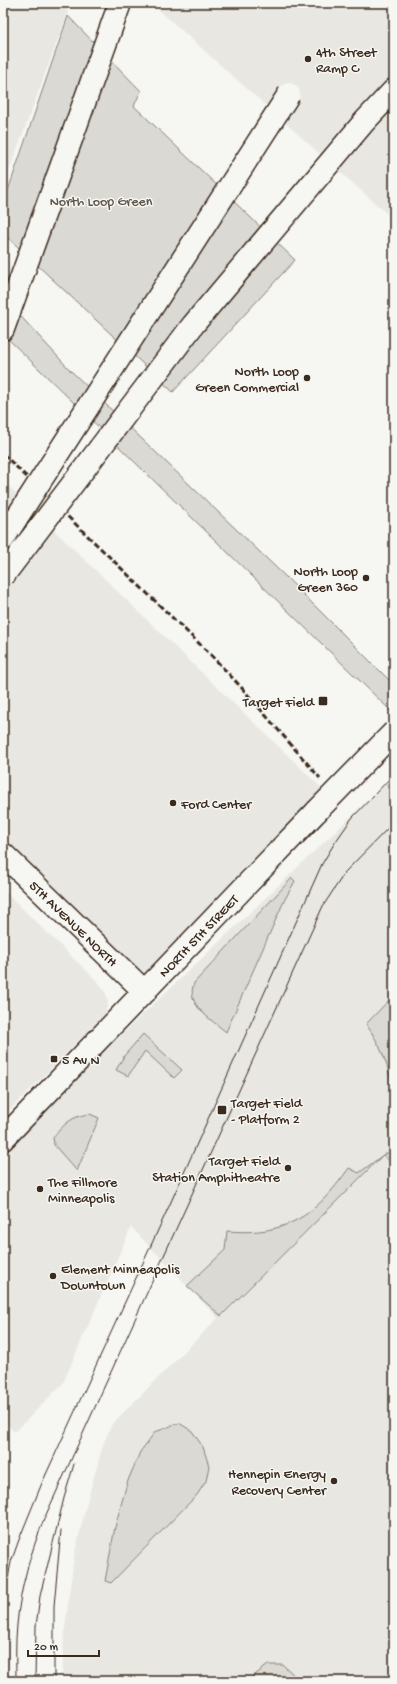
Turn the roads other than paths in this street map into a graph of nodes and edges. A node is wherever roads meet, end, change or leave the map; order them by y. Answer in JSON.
{"nodes":[{"id":1,"x":120,"y":3,"type":"edge"},
{"id":2,"x":394,"y":90,"type":"edge"},
{"id":3,"x":289,"y":94,"type":"dead end"},
{"id":4,"x":3,"y":329,"type":"edge"},
{"id":5,"x":3,"y":539,"type":"edge"},
{"id":6,"x":3,"y":576,"type":"edge"},
{"id":7,"x":394,"y":732,"type":"edge"},
{"id":8,"x":3,"y":854,"type":"edge"},
{"id":9,"x":145,"y":992,"type":"junction"},
{"id":10,"x":3,"y":1140,"type":"edge"}],
"edges":[{"from":1,"to":4,"type":"main road"},
{"from":2,"to":6,"type":"main road","bridge":true},
{"from":3,"to":5,"type":"main road","bridge":true},
{"from":7,"to":9,"type":"main road","name":"NORTH 5TH STREET","bridge":true},
{"from":8,"to":9,"type":"main road","name":"5TH AVENUE NORTH"},
{"from":9,"to":10,"type":"main road","name":"NORTH 5TH STREET"}]}
